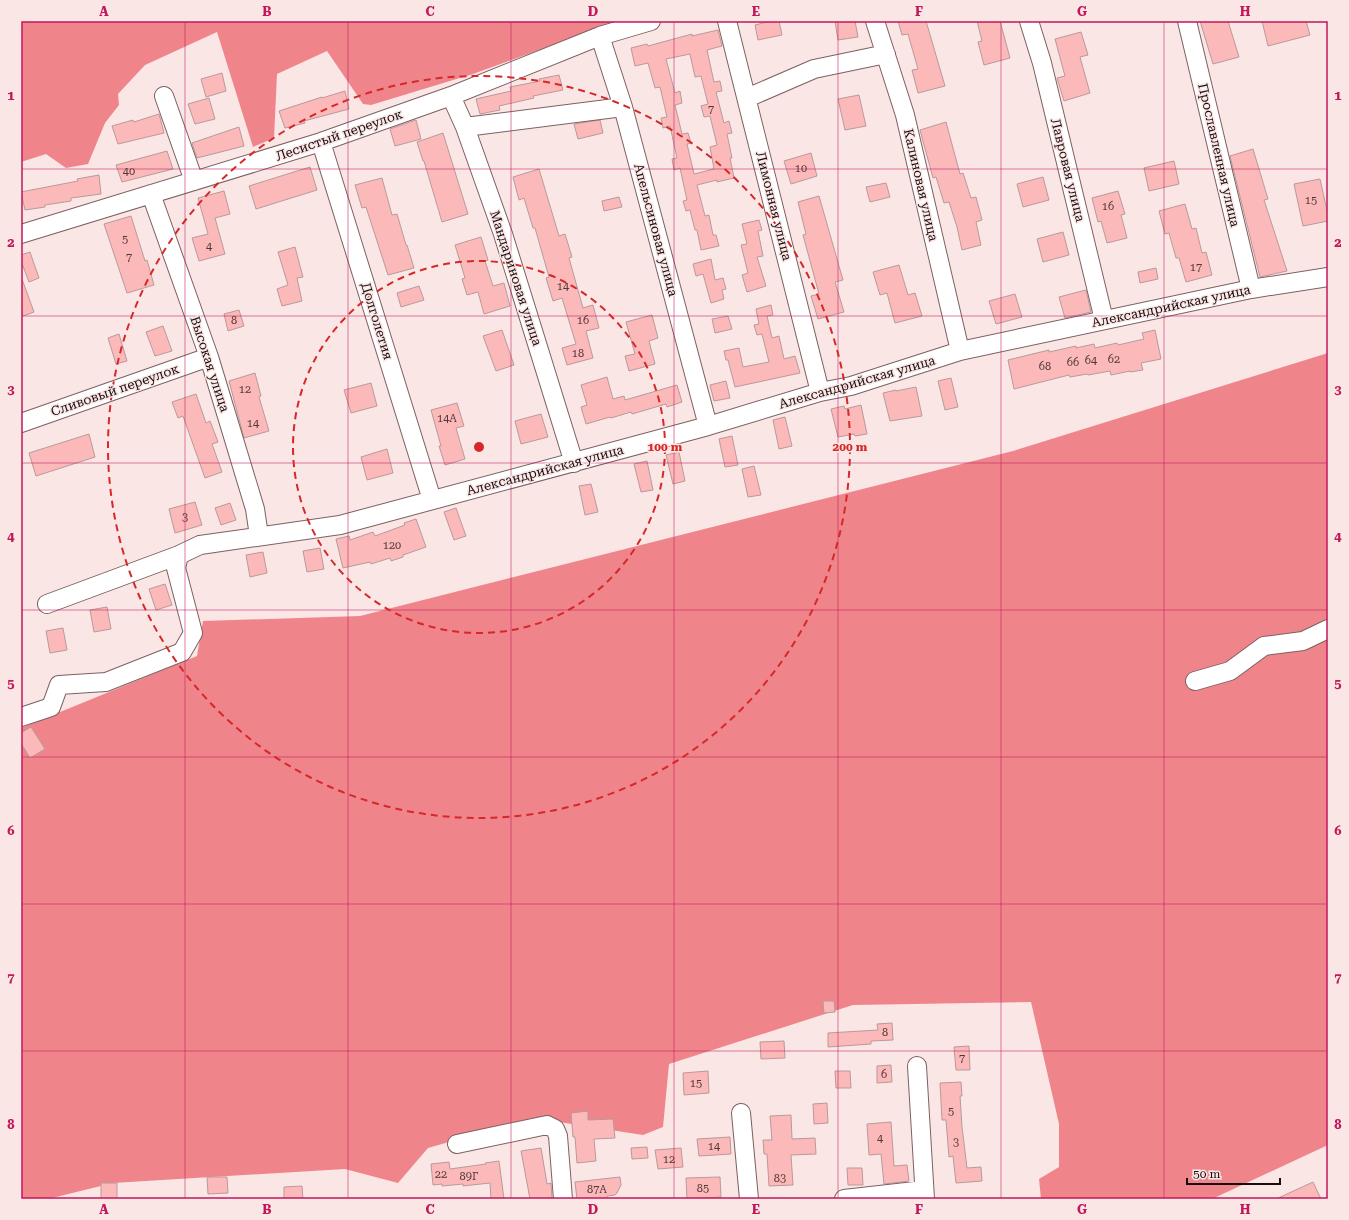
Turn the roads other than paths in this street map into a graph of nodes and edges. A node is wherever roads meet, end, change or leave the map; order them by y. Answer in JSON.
{"nodes":[{"id":1,"x":651,"y":21,"type":"edge"},
{"id":2,"x":726,"y":21,"type":"edge"},
{"id":3,"x":875,"y":21,"type":"edge"},
{"id":4,"x":1029,"y":21,"type":"edge"},
{"id":5,"x":1187,"y":21,"type":"edge"},
{"id":6,"x":600,"y":36,"type":"junction"},
{"id":7,"x":886,"y":54,"type":"junction"},
{"id":8,"x":164,"y":96,"type":"dead end"},
{"id":9,"x":451,"y":96,"type":"junction"},
{"id":10,"x":747,"y":98,"type":"junction"},
{"id":11,"x":623,"y":107,"type":"junction"},
{"id":12,"x":465,"y":127,"type":"junction"},
{"id":13,"x":321,"y":142,"type":"junction"},
{"id":14,"x":194,"y":181,"type":"junction"},
{"id":15,"x":151,"y":194,"type":"junction"},
{"id":16,"x":21,"y":234,"type":"edge"},
{"id":17,"x":1328,"y":277,"type":"edge"},
{"id":18,"x":1251,"y":289,"type":"junction"},
{"id":19,"x":1104,"y":320,"type":"junction"},
{"id":20,"x":960,"y":352,"type":"junction"},
{"id":21,"x":209,"y":357,"type":"junction"},
{"id":22,"x":820,"y":392,"type":"junction"},
{"id":23,"x":21,"y":423,"type":"edge"},
{"id":24,"x":708,"y":426,"type":"junction"},
{"id":25,"x":574,"y":463,"type":"junction"},
{"id":26,"x":432,"y":500,"type":"junction"},
{"id":27,"x":259,"y":536,"type":"junction"},
{"id":28,"x":179,"y":555,"type":"junction"},
{"id":29,"x":47,"y":604,"type":"dead end"},
{"id":30,"x":1328,"y":629,"type":"edge"},
{"id":31,"x":1196,"y":681,"type":"dead end"},
{"id":32,"x":21,"y":718,"type":"edge"},
{"id":33,"x":917,"y":1066,"type":"dead end"},
{"id":34,"x":741,"y":1113,"type":"dead end"},
{"id":35,"x":457,"y":1144,"type":"dead end"},
{"id":36,"x":924,"y":1194,"type":"edge"},
{"id":37,"x":563,"y":1199,"type":"edge"},
{"id":38,"x":749,"y":1199,"type":"edge"},
{"id":39,"x":844,"y":1199,"type":"edge"}],
"edges":[{"from":1,"to":6,"type":"street","name":"Лесистый переулок"},
{"from":2,"to":10,"type":"street","name":"Лимонная улица"},
{"from":3,"to":7,"type":"street","name":"Калиновая улица"},
{"from":4,"to":19,"type":"street","name":"Лавровая улица"},
{"from":5,"to":18,"type":"street","name":"Прославленная улица"},
{"from":6,"to":9,"type":"street","name":"Лесистый переулок"},
{"from":6,"to":11,"type":"street","name":"Апельсиновая улица"},
{"from":7,"to":10,"type":"street"},
{"from":7,"to":20,"type":"street","name":"Калиновая улица"},
{"from":8,"to":14,"type":"street"},
{"from":9,"to":12,"type":"street","name":"Мандариновая улица"},
{"from":9,"to":13,"type":"street","name":"Лесистый переулок"},
{"from":10,"to":22,"type":"street","name":"Лимонная улица"},
{"from":11,"to":12,"type":"street"},
{"from":11,"to":24,"type":"street","name":"Апельсиновая улица"},
{"from":12,"to":25,"type":"street","name":"Мандариновая улица"},
{"from":13,"to":14,"type":"street","name":"Лесистый переулок"},
{"from":13,"to":26,"type":"street","name":"Долголетия"},
{"from":14,"to":15,"type":"street","name":"Лесистый переулок"},
{"from":15,"to":16,"type":"street","name":"Лесистый переулок"},
{"from":15,"to":21,"type":"street","name":"Высокая улица"},
{"from":17,"to":18,"type":"street","name":"Александрийская улица"},
{"from":18,"to":19,"type":"street","name":"Александрийская улица"},
{"from":19,"to":20,"type":"street","name":"Александрийская улица"},
{"from":20,"to":22,"type":"street","name":"Александрийская улица"},
{"from":21,"to":23,"type":"street","name":"Сливовый переулок"},
{"from":21,"to":27,"type":"street","name":"Высокая улица"},
{"from":22,"to":24,"type":"street","name":"Александрийская улица"},
{"from":24,"to":25,"type":"street","name":"Александрийская улица"},
{"from":25,"to":26,"type":"street","name":"Александрийская улица"},
{"from":26,"to":27,"type":"street","name":"Александрийская улица"},
{"from":27,"to":28,"type":"street","name":"Александрийская улица"},
{"from":28,"to":29,"type":"street","name":"Александрийская улица"},
{"from":28,"to":32,"type":"street"},
{"from":30,"to":31,"type":"street"},
{"from":33,"to":36,"type":"street"},
{"from":34,"to":38,"type":"street"},
{"from":35,"to":37,"type":"street"},
{"from":36,"to":39,"type":"street"}]}
